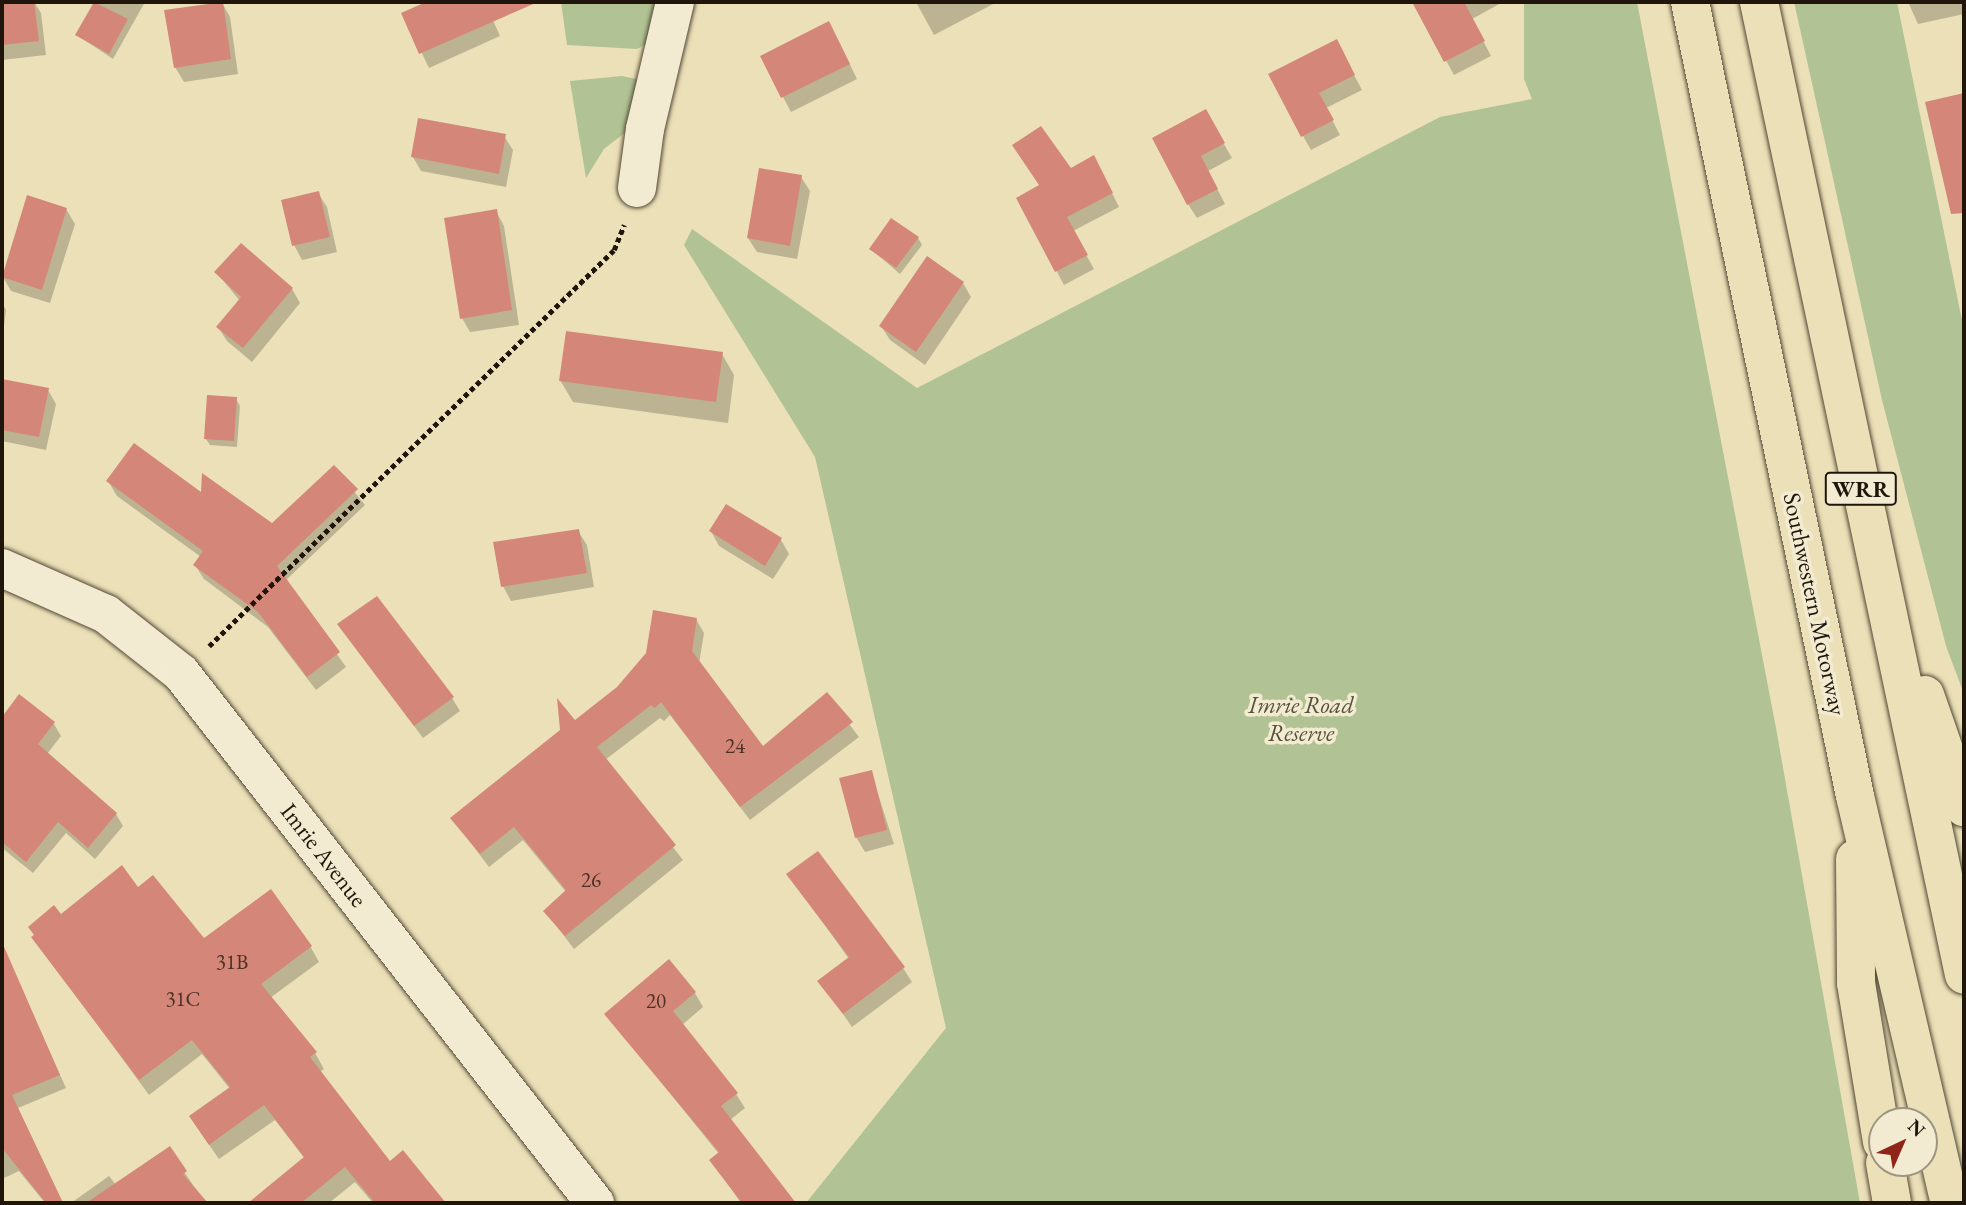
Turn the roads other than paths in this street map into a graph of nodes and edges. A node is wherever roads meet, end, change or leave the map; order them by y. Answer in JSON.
{"nodes":[{"id":1,"x":675,"y":2,"type":"edge"},
{"id":2,"x":1690,"y":2,"type":"edge"},
{"id":3,"x":1759,"y":2,"type":"edge"},
{"id":4,"x":637,"y":188,"type":"road end"},
{"id":5,"x":1872,"y":541,"type":"junction"},
{"id":6,"x":2,"y":568,"type":"edge"},
{"id":7,"x":1855,"y":796,"type":"junction"},
{"id":8,"x":1964,"y":807,"type":"edge"},
{"id":9,"x":1964,"y":975,"type":"edge"},
{"id":10,"x":1876,"y":1107,"type":"edge"},
{"id":11,"x":1887,"y":1177,"type":"edge"},
{"id":12,"x":595,"y":1203,"type":"edge"},
{"id":13,"x":1892,"y":1203,"type":"edge"},
{"id":14,"x":1950,"y":1203,"type":"edge"}],
"edges":[{"from":1,"to":4,"type":"street"},
{"from":2,"to":7,"type":"highway","name":"Southwestern Motorway","number":"WRR"},
{"from":3,"to":5,"type":"highway","number":"WRR"},
{"from":5,"to":8,"type":"highway"},
{"from":5,"to":9,"type":"highway","number":"WRR"},
{"from":6,"to":12,"type":"street","name":"Imrie Avenue"},
{"from":7,"to":10,"type":"highway"},
{"from":7,"to":14,"type":"highway","name":"Southwestern Motorway","number":"WRR"},
{"from":11,"to":13,"type":"highway"}]}
